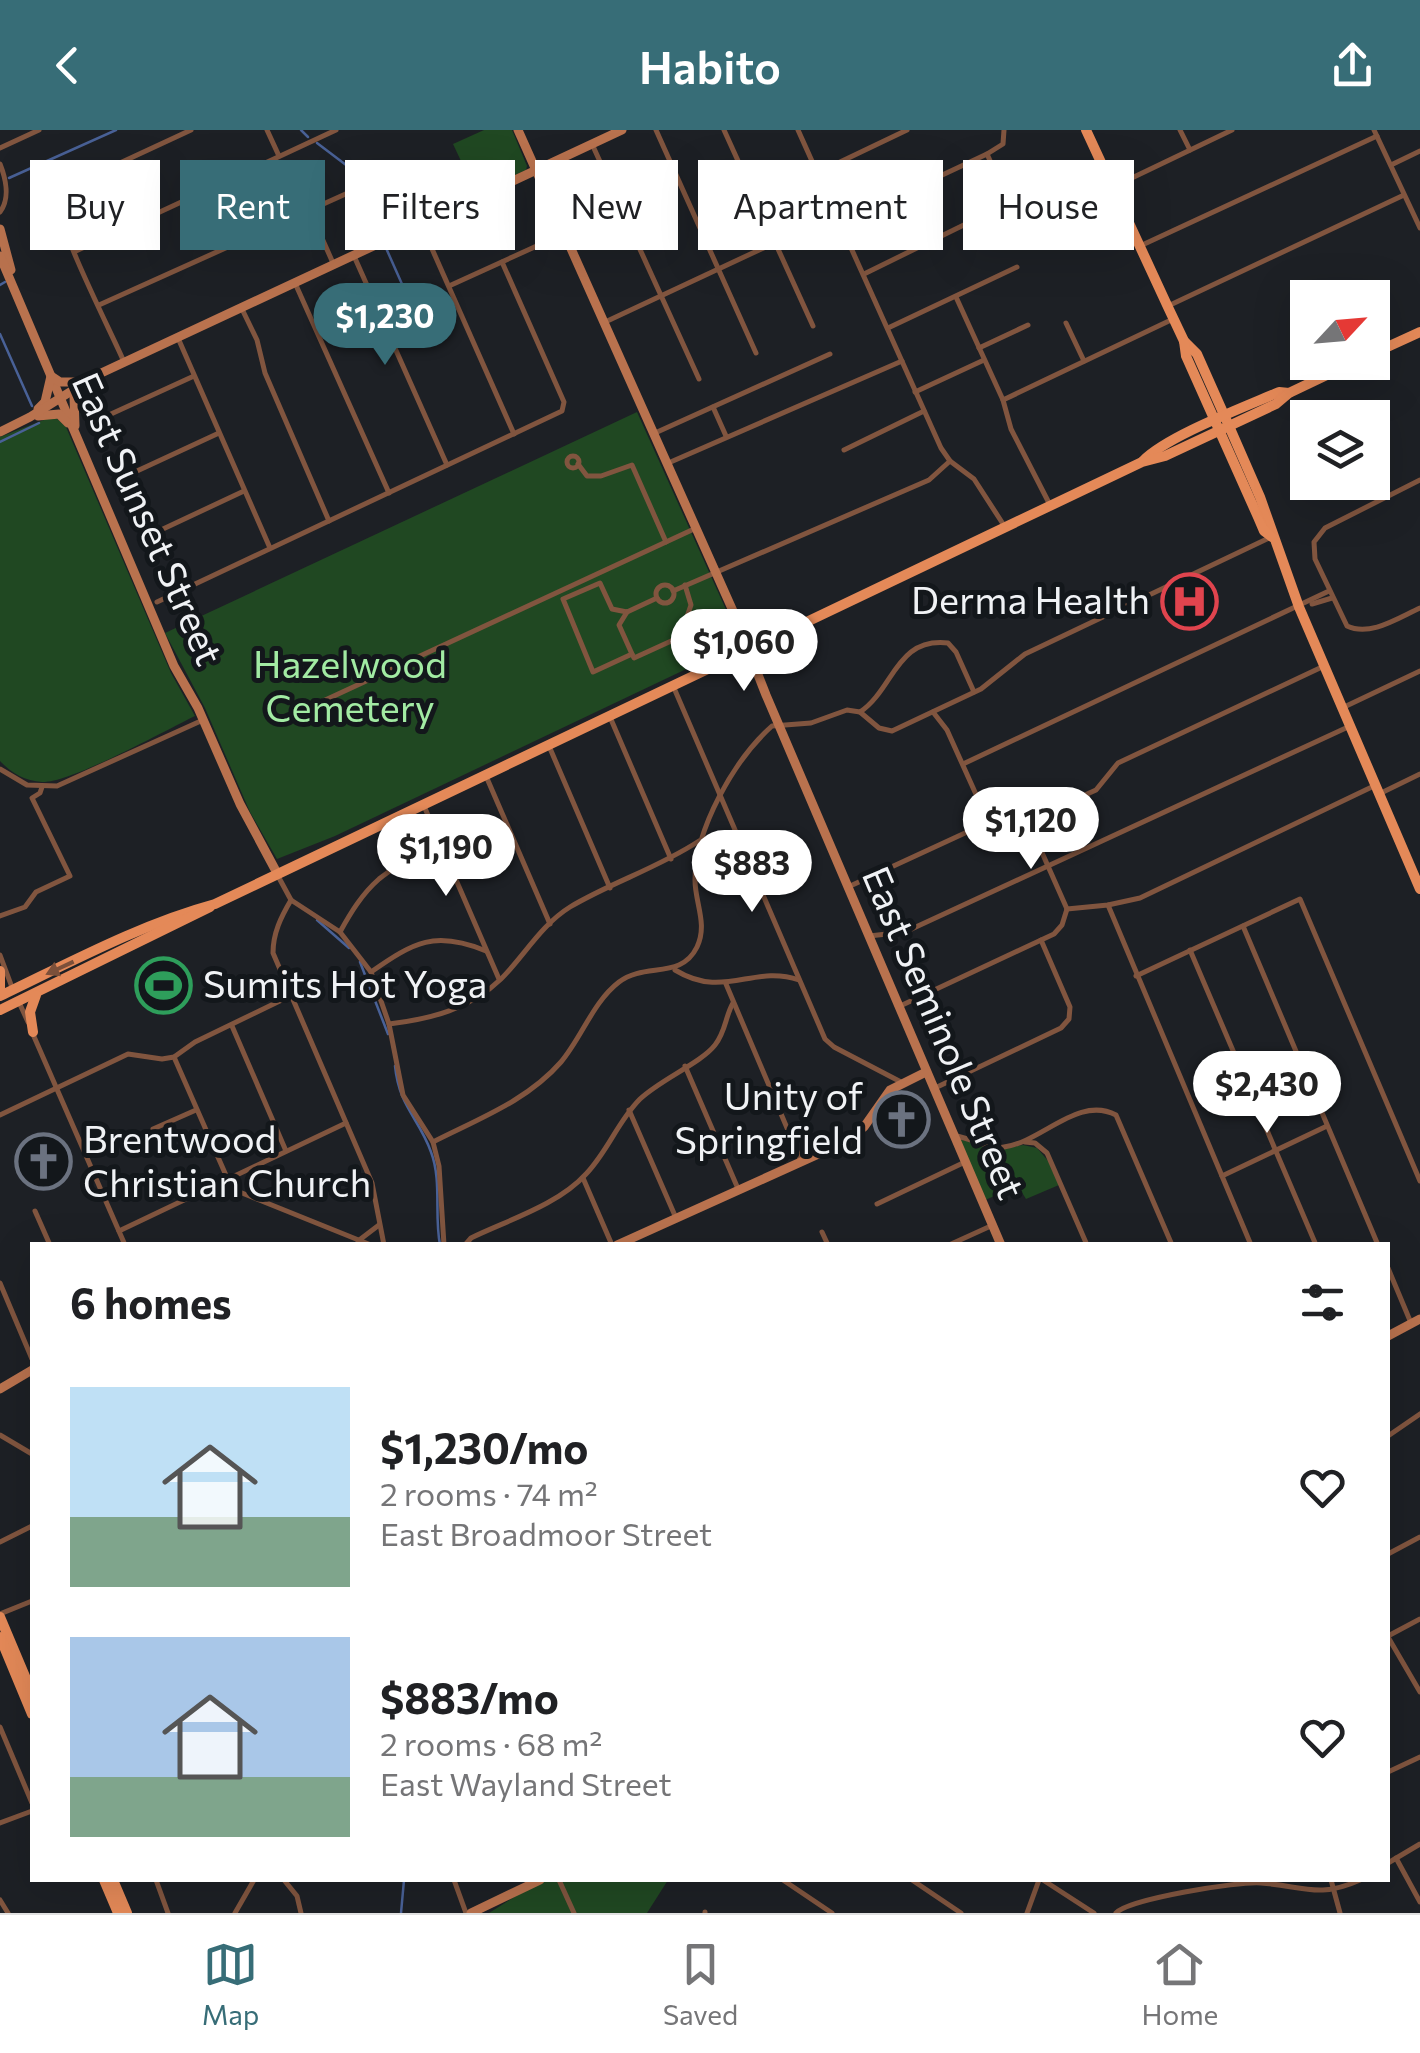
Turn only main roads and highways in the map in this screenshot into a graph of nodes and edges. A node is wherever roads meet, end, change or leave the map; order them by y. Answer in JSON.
{"nodes":[{"id":1,"x":518,"y":130,"type":"edge"},
{"id":2,"x":622,"y":130,"type":"edge"},
{"id":3,"x":1086,"y":130,"type":"edge"},
{"id":4,"x":588,"y":146,"type":"junction"},
{"id":5,"x":527,"y":151,"type":"junction"},
{"id":6,"x":557,"y":160,"type":"edge"},
{"id":7,"x":535,"y":170,"type":"joint"},
{"id":8,"x":0,"y":228,"type":"edge"},
{"id":9,"x":570,"y":250,"type":"edge"},
{"id":10,"x":0,"y":256,"type":"edge"},
{"id":11,"x":14,"y":288,"type":"junction"},
{"id":12,"x":1420,"y":332,"type":"edge"},
{"id":13,"x":1184,"y":340,"type":"junction"},
{"id":14,"x":1390,"y":346,"type":"edge"},
{"id":15,"x":1186,"y":356,"type":"junction"},
{"id":16,"x":52,"y":376,"type":"junction"},
{"id":17,"x":1316,"y":380,"type":"edge"},
{"id":18,"x":84,"y":382,"type":"junction"},
{"id":19,"x":1288,"y":393,"type":"junction"},
{"id":20,"x":1274,"y":394,"type":"junction"},
{"id":21,"x":1215,"y":395,"type":"junction"},
{"id":22,"x":60,"y":398,"type":"junction"},
{"id":23,"x":1254,"y":414,"type":"junction"},
{"id":24,"x":27,"y":419,"type":"junction"},
{"id":25,"x":1222,"y":423,"type":"junction"},
{"id":26,"x":1194,"y":431,"type":"junction"},
{"id":27,"x":0,"y":432,"type":"edge"},
{"id":28,"x":75,"y":434,"type":"junction"},
{"id":29,"x":1166,"y":456,"type":"junction"},
{"id":30,"x":1231,"y":456,"type":"junction"},
{"id":31,"x":1142,"y":462,"type":"junction"},
{"id":32,"x":1260,"y":498,"type":"junction"},
{"id":33,"x":1272,"y":537,"type":"junction"},
{"id":34,"x":748,"y":648,"type":"junction"},
{"id":35,"x":277,"y":874,"type":"junction"},
{"id":36,"x":1420,"y":889,"type":"edge"},
{"id":37,"x":215,"y":904,"type":"junction"},
{"id":38,"x":0,"y":970,"type":"edge"},
{"id":39,"x":14,"y":990,"type":"junction"},
{"id":40,"x":41,"y":991,"type":"junction"},
{"id":41,"x":0,"y":993,"type":"edge"},
{"id":42,"x":0,"y":1012,"type":"edge"},
{"id":43,"x":926,"y":1072,"type":"junction"},
{"id":44,"x":622,"y":1242,"type":"edge"},
{"id":45,"x":1000,"y":1242,"type":"edge"},
{"id":46,"x":1416,"y":1321,"type":"edge"},
{"id":47,"x":1390,"y":1335,"type":"edge"},
{"id":48,"x":30,"y":1371,"type":"edge"},
{"id":49,"x":0,"y":1390,"type":"edge"},
{"id":50,"x":0,"y":1615,"type":"edge"},
{"id":51,"x":0,"y":1637,"type":"edge"},
{"id":52,"x":30,"y":1688,"type":"edge"},
{"id":53,"x":30,"y":1709,"type":"edge"},
{"id":54,"x":105,"y":1882,"type":"edge"},
{"id":55,"x":113,"y":1882,"type":"edge"},
{"id":56,"x":536,"y":1882,"type":"edge"},
{"id":57,"x":118,"y":1913,"type":"edge"},
{"id":58,"x":127,"y":1913,"type":"edge"},
{"id":59,"x":469,"y":1913,"type":"edge"}],
"edges":[{"from":1,"to":5,"type":"main road","name":"East Seminole Street"},
{"from":2,"to":4,"type":"main road"},
{"from":3,"to":13,"type":"main road"},
{"from":4,"to":5,"type":"main road"},
{"from":4,"to":6,"type":"main road"},
{"from":5,"to":7,"type":"main road","name":"East Seminole Street"},
{"from":7,"to":18,"type":"main road"},
{"from":8,"to":11,"type":"main road","name":"East Sunset Street"},
{"from":9,"to":34,"type":"main road","name":"East Seminole Street"},
{"from":10,"to":11,"type":"main road","name":"East Sunset Street"},
{"from":11,"to":16,"type":"main road","name":"East Sunset Street"},
{"from":12,"to":14,"type":"main road"},
{"from":13,"to":15,"type":"main road"},
{"from":13,"to":21,"type":"main road"},
{"from":15,"to":25,"type":"main road"},
{"from":15,"to":26,"type":"main road"},
{"from":16,"to":18,"type":"main road"},
{"from":16,"to":22,"type":"main road","name":"East Sunset Street"},
{"from":16,"to":24,"type":"main road"},
{"from":17,"to":19,"type":"main road"},
{"from":18,"to":22,"type":"main road"},
{"from":18,"to":28,"type":"main road"},
{"from":19,"to":20,"type":"main road"},
{"from":19,"to":23,"type":"main road"},
{"from":20,"to":21,"type":"main road"},
{"from":20,"to":25,"type":"main road"},
{"from":21,"to":25,"type":"main road"},
{"from":22,"to":24,"type":"main road"},
{"from":22,"to":28,"type":"main road","name":"East Sunset Street"},
{"from":23,"to":25,"type":"main road"},
{"from":23,"to":32,"type":"main road"},
{"from":24,"to":27,"type":"main road"},
{"from":24,"to":28,"type":"main road"},
{"from":25,"to":26,"type":"main road"},
{"from":25,"to":29,"type":"main road"},
{"from":25,"to":30,"type":"main road"},
{"from":25,"to":32,"type":"main road"},
{"from":26,"to":31,"type":"main road"},
{"from":28,"to":35,"type":"main road","name":"East Sunset Street"},
{"from":29,"to":30,"type":"main road"},
{"from":29,"to":31,"type":"main road"},
{"from":30,"to":33,"type":"main road"},
{"from":31,"to":34,"type":"main road"},
{"from":32,"to":33,"type":"main road"},
{"from":33,"to":36,"type":"main road"},
{"from":34,"to":35,"type":"main road"},
{"from":34,"to":43,"type":"main road","name":"East Seminole Street"},
{"from":35,"to":37,"type":"main road"},
{"from":37,"to":39,"type":"main road","one_way":true},
{"from":37,"to":40,"type":"main road"},
{"from":38,"to":41,"type":"main road"},
{"from":39,"to":40,"type":"main road"},
{"from":39,"to":41,"type":"main road"},
{"from":39,"to":42,"type":"main road"},
{"from":40,"to":42,"type":"main road"},
{"from":43,"to":44,"type":"main road"},
{"from":43,"to":45,"type":"main road","name":"East Seminole Street"},
{"from":46,"to":47,"type":"main road"},
{"from":48,"to":49,"type":"main road"},
{"from":50,"to":52,"type":"main road"},
{"from":51,"to":53,"type":"main road"},
{"from":54,"to":57,"type":"main road"},
{"from":55,"to":58,"type":"main road"},
{"from":56,"to":59,"type":"main road"}]}
